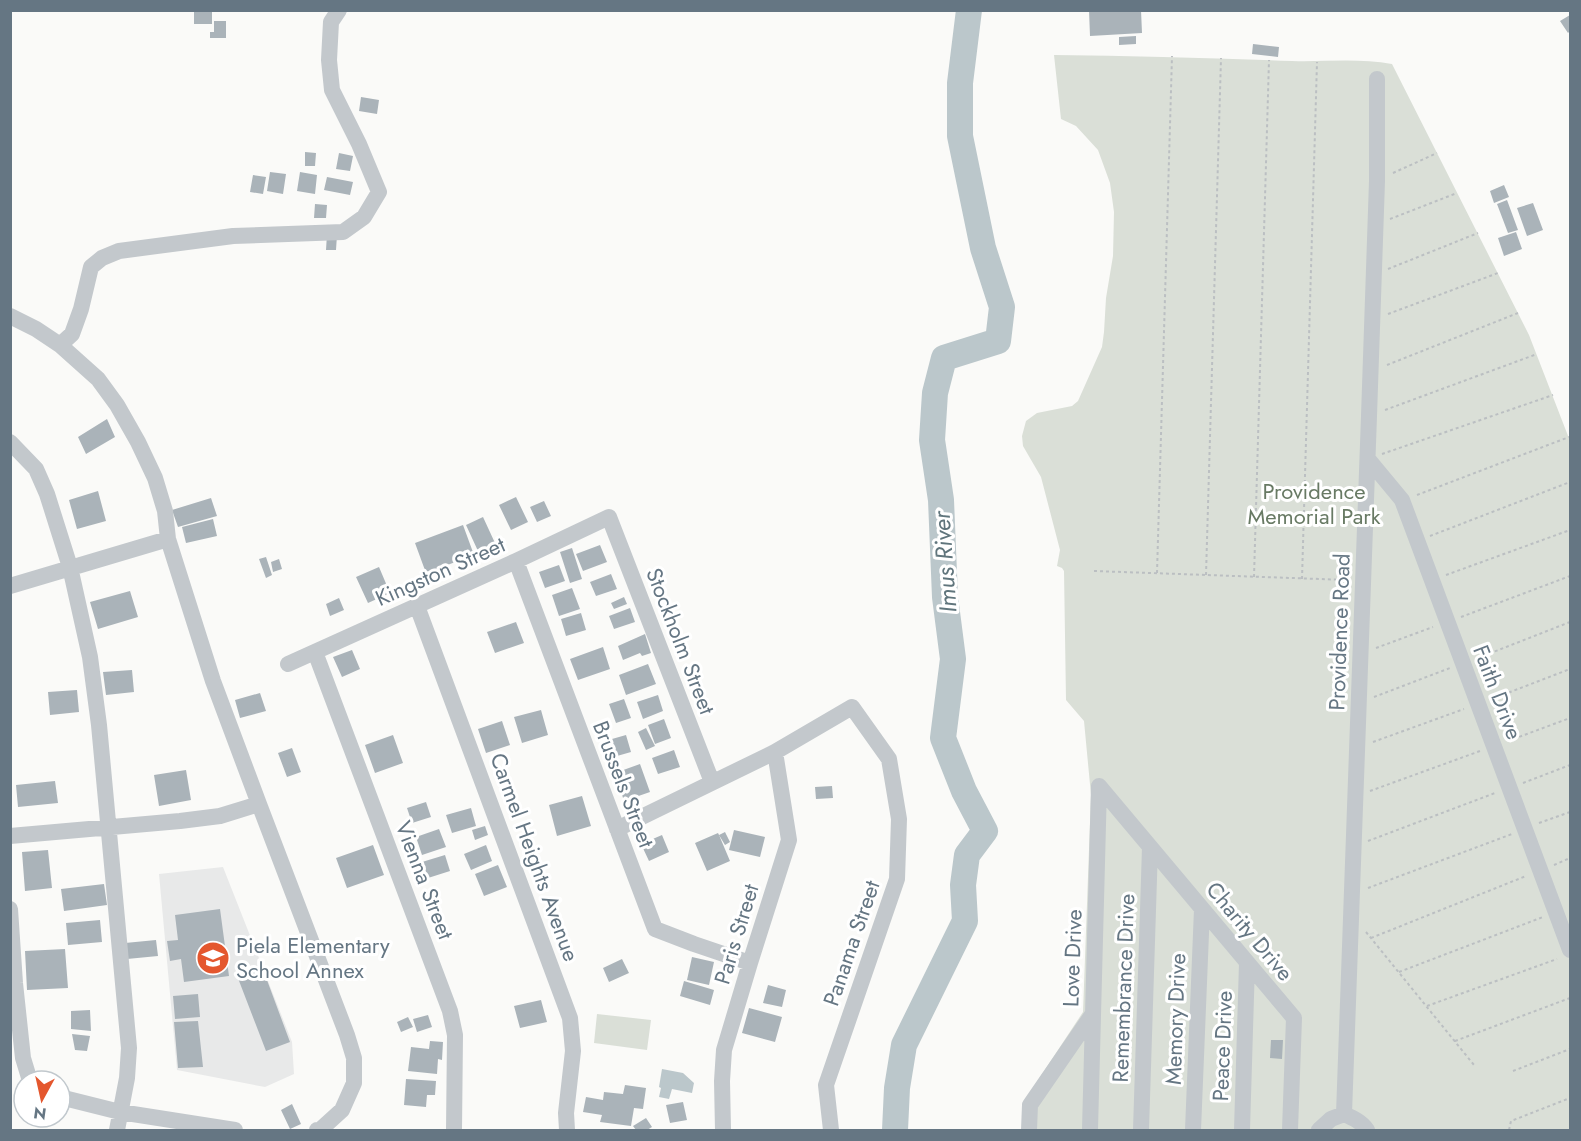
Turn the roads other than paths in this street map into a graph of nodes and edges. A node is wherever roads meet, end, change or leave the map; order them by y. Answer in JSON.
{"nodes":[{"id":1,"x":339,"y":10,"type":"edge"},
{"id":2,"x":1377,"y":79,"type":"dead end"},
{"id":3,"x":10,"y":316,"type":"edge"},
{"id":4,"x":60,"y":345,"type":"junction"},
{"id":5,"x":10,"y":442,"type":"edge"},
{"id":6,"x":1368,"y":459,"type":"junction"},
{"id":7,"x":609,"y":517,"type":"joint"},
{"id":8,"x":168,"y":539,"type":"junction"},
{"id":9,"x":516,"y":561,"type":"junction"},
{"id":10,"x":70,"y":567,"type":"junction"},
{"id":11,"x":10,"y":586,"type":"edge"},
{"id":12,"x":417,"y":606,"type":"junction"},
{"id":13,"x":315,"y":652,"type":"junction"},
{"id":14,"x":288,"y":664,"type":"dead end"},
{"id":15,"x":775,"y":752,"type":"junction"},
{"id":16,"x":712,"y":782,"type":"junction"},
{"id":17,"x":1099,"y":786,"type":"joint"},
{"id":18,"x":259,"y":804,"type":"junction"},
{"id":19,"x":108,"y":828,"type":"junction"},
{"id":20,"x":617,"y":829,"type":"junction"},
{"id":21,"x":10,"y":836,"type":"edge"},
{"id":22,"x":1150,"y":847,"type":"junction"},
{"id":23,"x":10,"y":909,"type":"edge"},
{"id":24,"x":1202,"y":909,"type":"junction"},
{"id":25,"x":1565,"y":954,"type":"edge"},
{"id":26,"x":750,"y":963,"type":"junction"},
{"id":27,"x":1247,"y":963,"type":"junction"},
{"id":28,"x":1092,"y":1015,"type":"junction"},
{"id":29,"x":26,"y":1069,"type":"edge"},
{"id":30,"x":72,"y":1100,"type":"edge"},
{"id":31,"x":120,"y":1112,"type":"junction"},
{"id":32,"x":1344,"y":1114,"type":"junction"},
{"id":33,"x":117,"y":1131,"type":"edge"},
{"id":34,"x":235,"y":1131,"type":"edge"},
{"id":35,"x":316,"y":1131,"type":"edge"},
{"id":36,"x":454,"y":1131,"type":"edge"},
{"id":37,"x":567,"y":1131,"type":"edge"},
{"id":38,"x":723,"y":1131,"type":"edge"},
{"id":39,"x":831,"y":1131,"type":"edge"},
{"id":40,"x":1029,"y":1131,"type":"edge"},
{"id":41,"x":1090,"y":1131,"type":"edge"},
{"id":42,"x":1141,"y":1131,"type":"edge"},
{"id":43,"x":1193,"y":1131,"type":"edge"},
{"id":44,"x":1242,"y":1131,"type":"edge"},
{"id":45,"x":1290,"y":1131,"type":"edge"},
{"id":46,"x":1319,"y":1131,"type":"edge"},
{"id":47,"x":1367,"y":1131,"type":"edge"}],
"edges":[{"from":1,"to":4,"type":"street"},
{"from":2,"to":6,"type":"street","name":"Providence Road"},
{"from":3,"to":4,"type":"street"},
{"from":4,"to":8,"type":"street"},
{"from":5,"to":10,"type":"street"},
{"from":6,"to":25,"type":"street","name":"Faith Drive"},
{"from":6,"to":32,"type":"street","name":"Providence Road"},
{"from":7,"to":9,"type":"street","name":"Kingston Street"},
{"from":7,"to":16,"type":"street","name":"Stockholm Street"},
{"from":8,"to":10,"type":"street"},
{"from":8,"to":18,"type":"street"},
{"from":9,"to":12,"type":"street","name":"Kingston Street"},
{"from":9,"to":20,"type":"street","name":"Brussels Street"},
{"from":10,"to":11,"type":"street"},
{"from":10,"to":19,"type":"street"},
{"from":12,"to":13,"type":"street","name":"Kingston Street"},
{"from":12,"to":37,"type":"street","name":"Carmel Heights Avenue"},
{"from":13,"to":14,"type":"street","name":"Kingston Street"},
{"from":13,"to":36,"type":"street","name":"Vienna Street"},
{"from":15,"to":16,"type":"street"},
{"from":15,"to":26,"type":"street","name":"Paris Street"},
{"from":15,"to":39,"type":"street","name":"Panama Street"},
{"from":16,"to":20,"type":"street"},
{"from":17,"to":22,"type":"street","name":"Charity Drive"},
{"from":17,"to":28,"type":"street","name":"Love Drive"},
{"from":18,"to":19,"type":"street"},
{"from":18,"to":35,"type":"street"},
{"from":19,"to":21,"type":"street"},
{"from":19,"to":31,"type":"street"},
{"from":20,"to":26,"type":"street","name":"Brussels Street"},
{"from":22,"to":24,"type":"street","name":"Charity Drive"},
{"from":22,"to":42,"type":"street","name":"Remembrance Drive"},
{"from":23,"to":29,"type":"street"},
{"from":24,"to":27,"type":"street","name":"Charity Drive"},
{"from":24,"to":43,"type":"street","name":"Memory Drive"},
{"from":26,"to":38,"type":"street","name":"Paris Street"},
{"from":27,"to":44,"type":"street","name":"Peace Drive"},
{"from":27,"to":45,"type":"street","name":"Charity Drive"},
{"from":28,"to":40,"type":"street"},
{"from":28,"to":41,"type":"street","name":"Love Drive"},
{"from":30,"to":31,"type":"street"},
{"from":31,"to":33,"type":"street"},
{"from":31,"to":34,"type":"street"},
{"from":32,"to":46,"type":"street"},
{"from":32,"to":47,"type":"street"}]}
